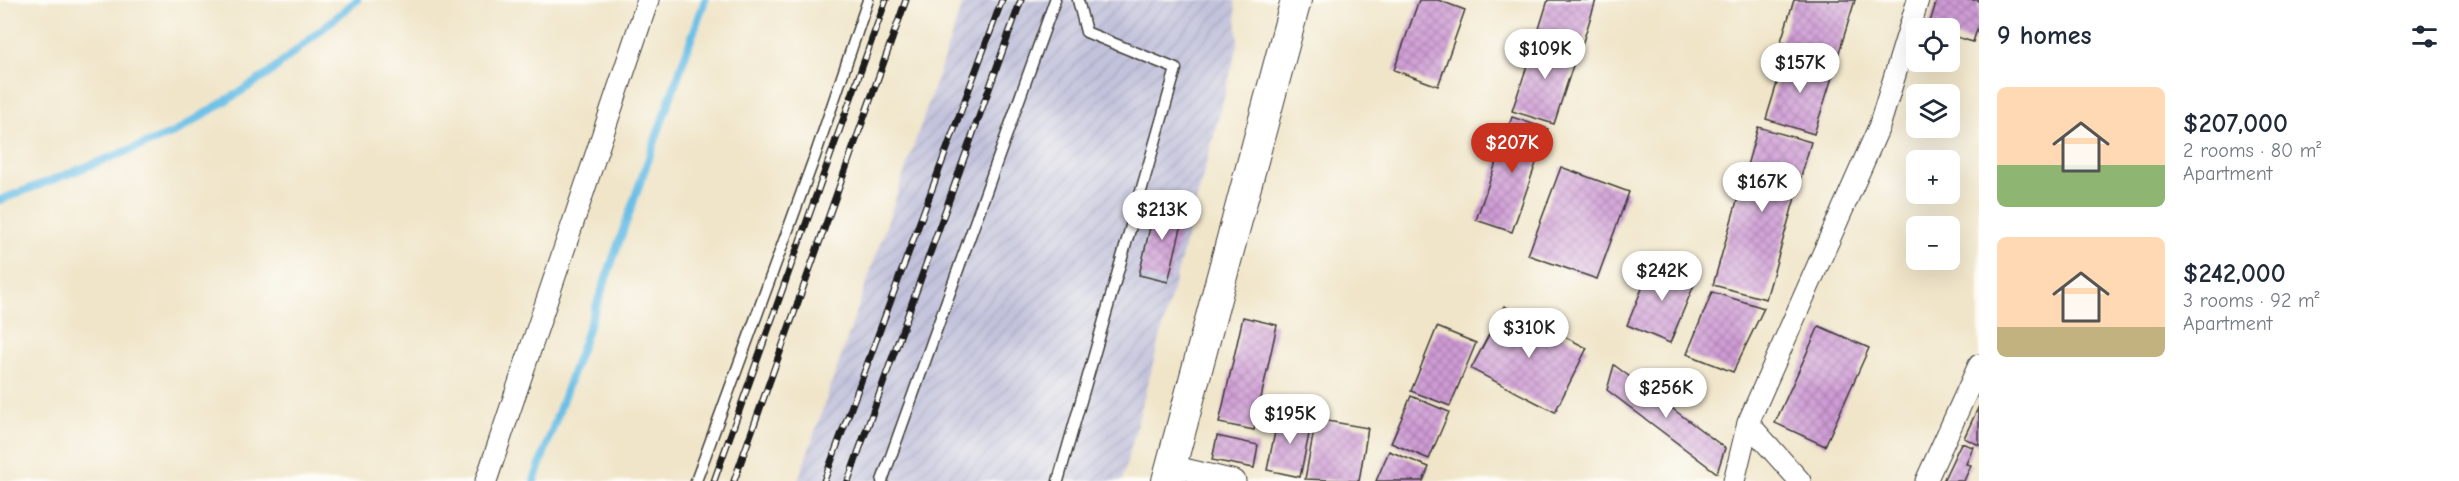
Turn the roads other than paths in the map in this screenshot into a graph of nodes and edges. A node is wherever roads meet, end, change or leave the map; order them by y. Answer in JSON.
{"nodes":[{"id":1,"x":648,"y":0,"type":"edge"},
{"id":2,"x":868,"y":0,"type":"edge"},
{"id":3,"x":1055,"y":0,"type":"edge"},
{"id":4,"x":1078,"y":0,"type":"edge"},
{"id":5,"x":1296,"y":0,"type":"edge"},
{"id":6,"x":1918,"y":0,"type":"edge"},
{"id":7,"x":1979,"y":365,"type":"edge"},
{"id":8,"x":1748,"y":423,"type":"junction"},
{"id":9,"x":1169,"y":473,"type":"edge"},
{"id":10,"x":486,"y":481,"type":"edge"},
{"id":11,"x":696,"y":481,"type":"edge"},
{"id":12,"x":882,"y":481,"type":"edge"},
{"id":13,"x":1058,"y":481,"type":"edge"},
{"id":14,"x":1235,"y":481,"type":"edge"},
{"id":15,"x":1734,"y":481,"type":"edge"},
{"id":16,"x":1800,"y":481,"type":"edge"},
{"id":17,"x":1926,"y":481,"type":"edge"}],
"edges":[{"from":1,"to":10,"type":"street"},
{"from":2,"to":11,"type":"lane"},
{"from":3,"to":12,"type":"lane"},
{"from":4,"to":13,"type":"lane"},
{"from":5,"to":9,"type":"main road"},
{"from":6,"to":8,"type":"street"},
{"from":7,"to":17,"type":"street"},
{"from":8,"to":15,"type":"street"},
{"from":8,"to":16,"type":"street"},
{"from":9,"to":14,"type":"street"}]}
